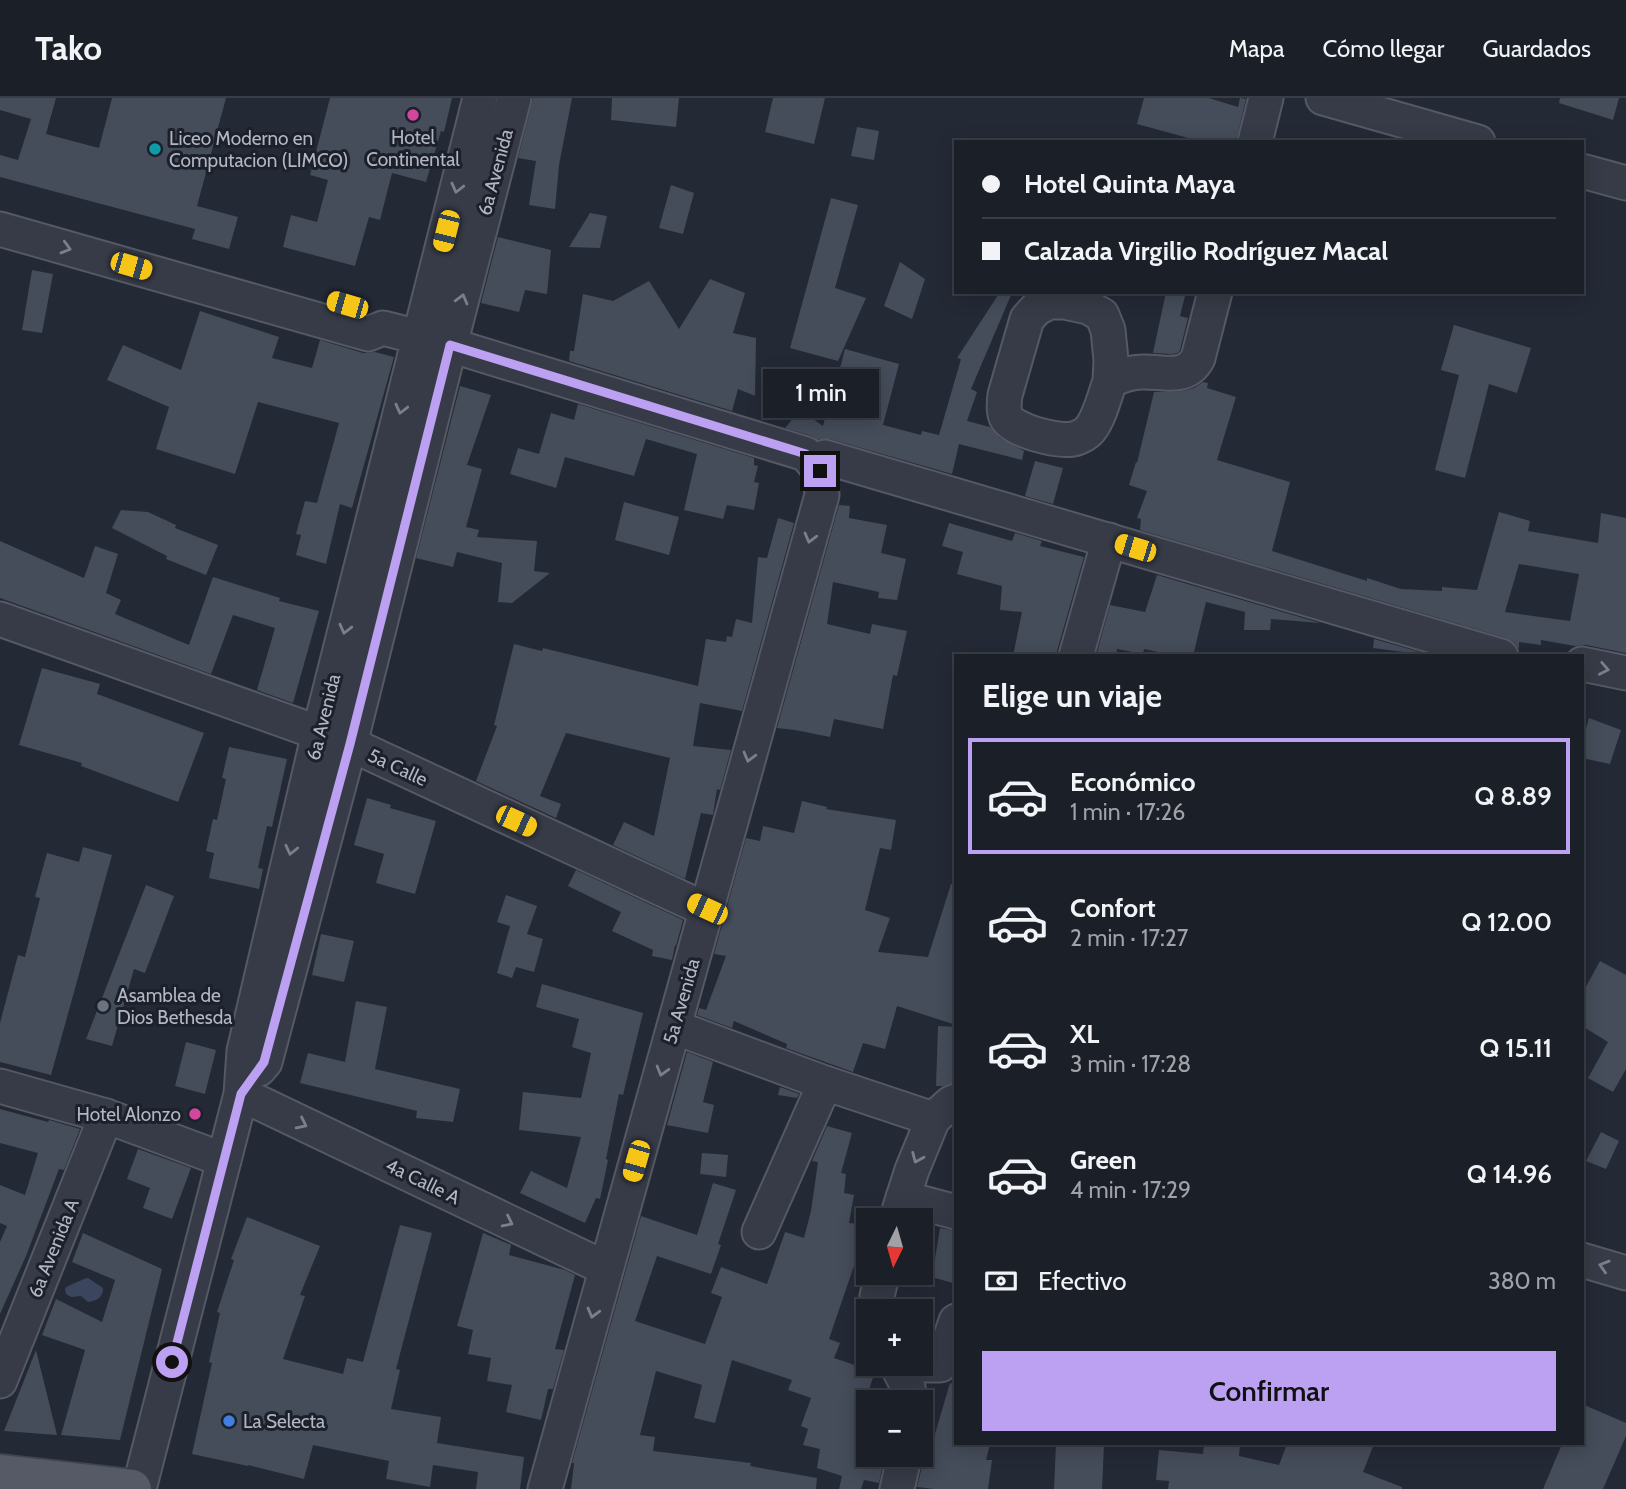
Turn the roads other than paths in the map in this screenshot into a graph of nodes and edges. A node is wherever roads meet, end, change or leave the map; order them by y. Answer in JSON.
{"nodes":[{"id":1,"x":480,"y":98,"type":"edge"},
{"id":2,"x":514,"y":98,"type":"edge"},
{"id":3,"x":1266,"y":98,"type":"edge"},
{"id":4,"x":1323,"y":98,"type":"edge"},
{"id":5,"x":1256,"y":140,"type":"edge"},
{"id":6,"x":1471,"y":140,"type":"edge"},
{"id":7,"x":1584,"y":172,"type":"edge"},
{"id":8,"x":1626,"y":183,"type":"edge"},
{"id":9,"x":0,"y":206,"type":"edge"},
{"id":10,"x":0,"y":229,"type":"edge"},
{"id":11,"x":1215,"y":294,"type":"edge"},
{"id":12,"x":383,"y":328,"type":"junction"},
{"id":13,"x":435,"y":341,"type":"junction"},
{"id":14,"x":1110,"y":381,"type":"dead end"},
{"id":15,"x":816,"y":466,"type":"junction"},
{"id":16,"x":1109,"y":540,"type":"junction"},
{"id":17,"x":0,"y":619,"type":"edge"},
{"id":18,"x":1077,"y":654,"type":"edge"},
{"id":19,"x":1494,"y":654,"type":"edge"},
{"id":20,"x":1584,"y":664,"type":"edge"},
{"id":21,"x":1626,"y":673,"type":"edge"},
{"id":22,"x":318,"y":733,"type":"junction"},
{"id":23,"x":350,"y":744,"type":"junction"},
{"id":24,"x":707,"y":909,"type":"junction"},
{"id":25,"x":674,"y":1027,"type":"junction"},
{"id":26,"x":825,"y":1083,"type":"junction"},
{"id":27,"x":0,"y":1086,"type":"edge"},
{"id":28,"x":241,"y":1094,"type":"junction"},
{"id":29,"x":949,"y":1102,"type":"edge"},
{"id":30,"x":106,"y":1116,"type":"junction"},
{"id":31,"x":224,"y":1160,"type":"junction"},
{"id":32,"x":899,"y":1208,"type":"edge"},
{"id":33,"x":933,"y":1211,"type":"edge"},
{"id":34,"x":954,"y":1212,"type":"edge"},
{"id":35,"x":759,"y":1232,"type":"dead end"},
{"id":36,"x":1584,"y":1261,"type":"edge"},
{"id":37,"x":605,"y":1269,"type":"junction"},
{"id":38,"x":1626,"y":1273,"type":"edge"},
{"id":39,"x":954,"y":1327,"type":"edge"},
{"id":40,"x":933,"y":1365,"type":"edge"},
{"id":41,"x":0,"y":1381,"type":"edge"},
{"id":42,"x":902,"y":1467,"type":"edge"},
{"id":43,"x":0,"y":1474,"type":"edge"},
{"id":44,"x":132,"y":1489,"type":"edge"},
{"id":45,"x":139,"y":1489,"type":"edge"},
{"id":46,"x":545,"y":1489,"type":"edge"},
{"id":47,"x":897,"y":1489,"type":"edge"}],
"edges":[{"from":1,"to":13,"type":"street","name":"6a Avenida","one_way":true},
{"from":13,"to":2,"type":"street","name":"6a Avenida","one_way":true},
{"from":3,"to":5,"type":"street"},
{"from":4,"to":6,"type":"street"},
{"from":7,"to":8,"type":"street"},
{"from":9,"to":12,"type":"street"},
{"from":10,"to":12,"type":"street","one_way":true},
{"from":11,"to":14,"type":"street"},
{"from":12,"to":13,"type":"street"},
{"from":13,"to":15,"type":"street"},
{"from":13,"to":22,"type":"street","name":"6a Avenida","one_way":true},
{"from":13,"to":23,"type":"street","name":"6a Avenida"},
{"from":15,"to":16,"type":"street"},
{"from":15,"to":24,"type":"street","name":"5a Avenida","one_way":true},
{"from":16,"to":18,"type":"street"},
{"from":16,"to":19,"type":"street"},
{"from":17,"to":22,"type":"street","name":"5a Calle"},
{"from":20,"to":21,"type":"street","one_way":true},
{"from":22,"to":23,"type":"street","name":"5a Calle"},
{"from":22,"to":28,"type":"street","name":"6a Avenida","one_way":true},
{"from":23,"to":24,"type":"street","name":"5a Calle"},
{"from":23,"to":28,"type":"street","name":"6a Avenida"},
{"from":24,"to":25,"type":"street","name":"5a Avenida"},
{"from":25,"to":26,"type":"street"},
{"from":25,"to":37,"type":"street","name":"5a Avenida","one_way":true},
{"from":26,"to":29,"type":"street"},
{"from":26,"to":35,"type":"street"},
{"from":27,"to":30,"type":"street"},
{"from":28,"to":31,"type":"street","name":"6a Avenida"},
{"from":28,"to":37,"type":"street","name":"4a Calle A","one_way":true},
{"from":29,"to":32,"type":"street","one_way":true},
{"from":30,"to":31,"type":"street"},
{"from":30,"to":41,"type":"street","name":"6a Avenida A"},
{"from":31,"to":45,"type":"street","name":"6a Avenida"},
{"from":33,"to":34,"type":"street"},
{"from":38,"to":36,"type":"street","one_way":true},
{"from":37,"to":46,"type":"street","name":"5a Avenida","one_way":true},
{"from":39,"to":40,"type":"street"},
{"from":42,"to":47,"type":"street"},
{"from":43,"to":44,"type":"main road"}]}
